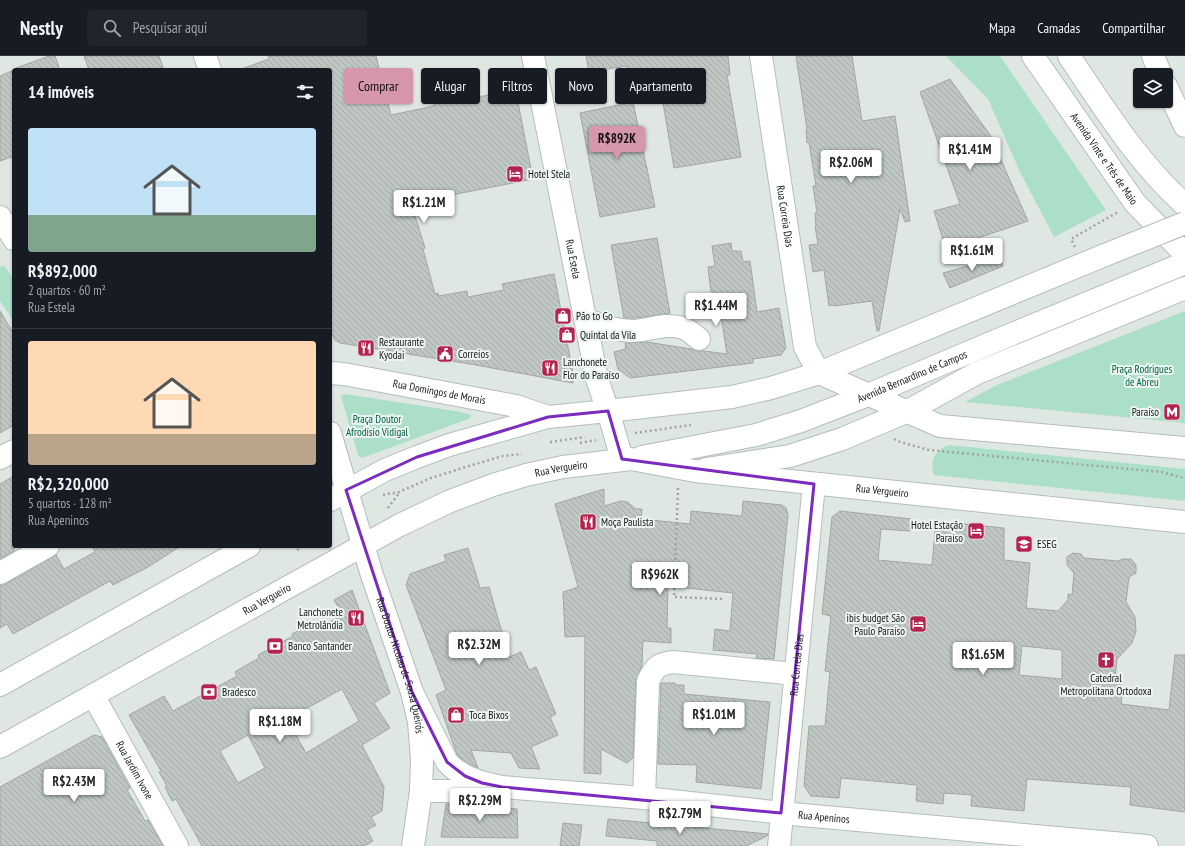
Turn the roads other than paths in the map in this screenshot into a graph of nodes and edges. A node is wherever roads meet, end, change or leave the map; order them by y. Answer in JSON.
{"nodes":[{"id":1,"x":205,"y":56,"type":"edge"},
{"id":2,"x":533,"y":56,"type":"edge"},
{"id":3,"x":761,"y":56,"type":"edge"},
{"id":4,"x":1033,"y":56,"type":"edge"},
{"id":5,"x":1069,"y":56,"type":"edge"},
{"id":6,"x":1154,"y":56,"type":"edge"},
{"id":7,"x":209,"y":68,"type":"edge"},
{"id":8,"x":1158,"y":68,"type":"edge"},
{"id":9,"x":1173,"y":101,"type":"edge"},
{"id":10,"x":1185,"y":126,"type":"edge"},
{"id":11,"x":1185,"y":205,"type":"edge"},
{"id":12,"x":0,"y":217,"type":"edge"},
{"id":13,"x":1185,"y":223,"type":"edge"},
{"id":14,"x":12,"y":236,"type":"edge"},
{"id":15,"x":1185,"y":254,"type":"edge"},
{"id":16,"x":1185,"y":263,"type":"edge"},
{"id":17,"x":1185,"y":288,"type":"edge"},
{"id":18,"x":585,"y":319,"type":"junction"},
{"id":19,"x":699,"y":338,"type":"dead end"},
{"id":20,"x":332,"y":373,"type":"edge"},
{"id":21,"x":819,"y":373,"type":"junction"},
{"id":22,"x":868,"y":395,"type":"junction"},
{"id":23,"x":608,"y":411,"type":"junction"},
{"id":24,"x":906,"y":412,"type":"junction"},
{"id":25,"x":548,"y":417,"type":"junction"},
{"id":26,"x":332,"y":448,"type":"edge"},
{"id":27,"x":1185,"y":448,"type":"edge"},
{"id":28,"x":12,"y":452,"type":"edge"},
{"id":29,"x":0,"y":458,"type":"edge"},
{"id":30,"x":626,"y":459,"type":"junction"},
{"id":31,"x":695,"y":471,"type":"junction"},
{"id":32,"x":814,"y":484,"type":"junction"},
{"id":33,"x":338,"y":495,"type":"edge"},
{"id":34,"x":1185,"y":522,"type":"edge"},
{"id":35,"x":363,"y":545,"type":"junction"},
{"id":36,"x":44,"y":548,"type":"edge"},
{"id":37,"x":245,"y":548,"type":"edge"},
{"id":38,"x":0,"y":572,"type":"edge"},
{"id":39,"x":795,"y":674,"type":"junction"},
{"id":40,"x":0,"y":685,"type":"edge"},
{"id":41,"x":412,"y":692,"type":"junction"},
{"id":42,"x":93,"y":695,"type":"junction"},
{"id":43,"x":0,"y":747,"type":"edge"},
{"id":44,"x":502,"y":787,"type":"junction"},
{"id":45,"x":421,"y":791,"type":"junction"},
{"id":46,"x":644,"y":798,"type":"junction"},
{"id":47,"x":781,"y":813,"type":"junction"},
{"id":48,"x":1008,"y":840,"type":"edge"},
{"id":49,"x":177,"y":846,"type":"edge"},
{"id":50,"x":413,"y":846,"type":"edge"},
{"id":51,"x":779,"y":846,"type":"edge"},
{"id":52,"x":1147,"y":846,"type":"edge"}],
"edges":[{"from":1,"to":7,"type":"main road"},
{"from":2,"to":18,"type":"main road","name":"Rua Estela"},
{"from":3,"to":21,"type":"main road","name":"Rua Correia Dias"},
{"from":4,"to":15,"type":"main road","name":"Avenida Vinte e Três de Maio"},
{"from":5,"to":11,"type":"main road"},
{"from":6,"to":8,"type":"main road"},
{"from":9,"to":10,"type":"main road"},
{"from":12,"to":14,"type":"main road"},
{"from":13,"to":21,"type":"main road","bridge":true},
{"from":16,"to":22,"type":"main road","name":"Avenida Bernardino de Campos"},
{"from":17,"to":24,"type":"main road"},
{"from":18,"to":19,"type":"main road"},
{"from":18,"to":23,"type":"main road","name":"Rua Estela"},
{"from":20,"to":25,"type":"main road","name":"Rua Domingos de Morais"},
{"from":21,"to":22,"type":"main road"},
{"from":21,"to":23,"type":"main road"},
{"from":22,"to":24,"type":"main road"},
{"from":22,"to":30,"type":"main road","name":"Avenida Bernardino de Campos"},
{"from":23,"to":25,"type":"main road"},
{"from":23,"to":30,"type":"main road","name":"Rua Estela"},
{"from":24,"to":27,"type":"main road"},
{"from":24,"to":31,"type":"main road"},
{"from":25,"to":33,"type":"main road"},
{"from":26,"to":33,"type":"main road","name":"Rua Doutor Nicolau de Sousa Queirós"},
{"from":28,"to":29,"type":"main road"},
{"from":30,"to":31,"type":"main road","name":"Rua Vergueiro"},
{"from":30,"to":35,"type":"main road","name":"Rua Vergueiro"},
{"from":31,"to":32,"type":"main road","name":"Rua Vergueiro"},
{"from":32,"to":34,"type":"main road","name":"Rua Vergueiro"},
{"from":32,"to":39,"type":"main road","name":"Rua Correia Dias"},
{"from":33,"to":35,"type":"main road","name":"Rua Doutor Nicolau de Sousa Queirós"},
{"from":35,"to":41,"type":"main road","name":"Rua Doutor Nicolau de Sousa Queirós"},
{"from":35,"to":42,"type":"main road","name":"Rua Vergueiro"},
{"from":36,"to":38,"type":"main road"},
{"from":37,"to":40,"type":"main road"},
{"from":39,"to":46,"type":"main road"},
{"from":39,"to":47,"type":"main road","name":"Rua Correia Dias"},
{"from":41,"to":44,"type":"main road","name":"Rua Apeninos"},
{"from":41,"to":45,"type":"main road","name":"Rua Doutor Nicolau de Sousa Queirós"},
{"from":42,"to":43,"type":"main road","name":"Rua Vergueiro"},
{"from":42,"to":49,"type":"main road","name":"Rua Jardim Ivone"},
{"from":44,"to":45,"type":"main road","name":"Rua Apeninos"},
{"from":44,"to":46,"type":"main road","name":"Rua Apeninos"},
{"from":45,"to":50,"type":"main road","name":"Rua Doutor Nicolau de Sousa Queirós"},
{"from":46,"to":47,"type":"main road","name":"Rua Apeninos"},
{"from":47,"to":48,"type":"main road","name":"Rua Apeninos"},
{"from":47,"to":51,"type":"main road","name":"Rua Correia Dias"},
{"from":48,"to":52,"type":"main road","name":"Rua Apeninos"}]}
